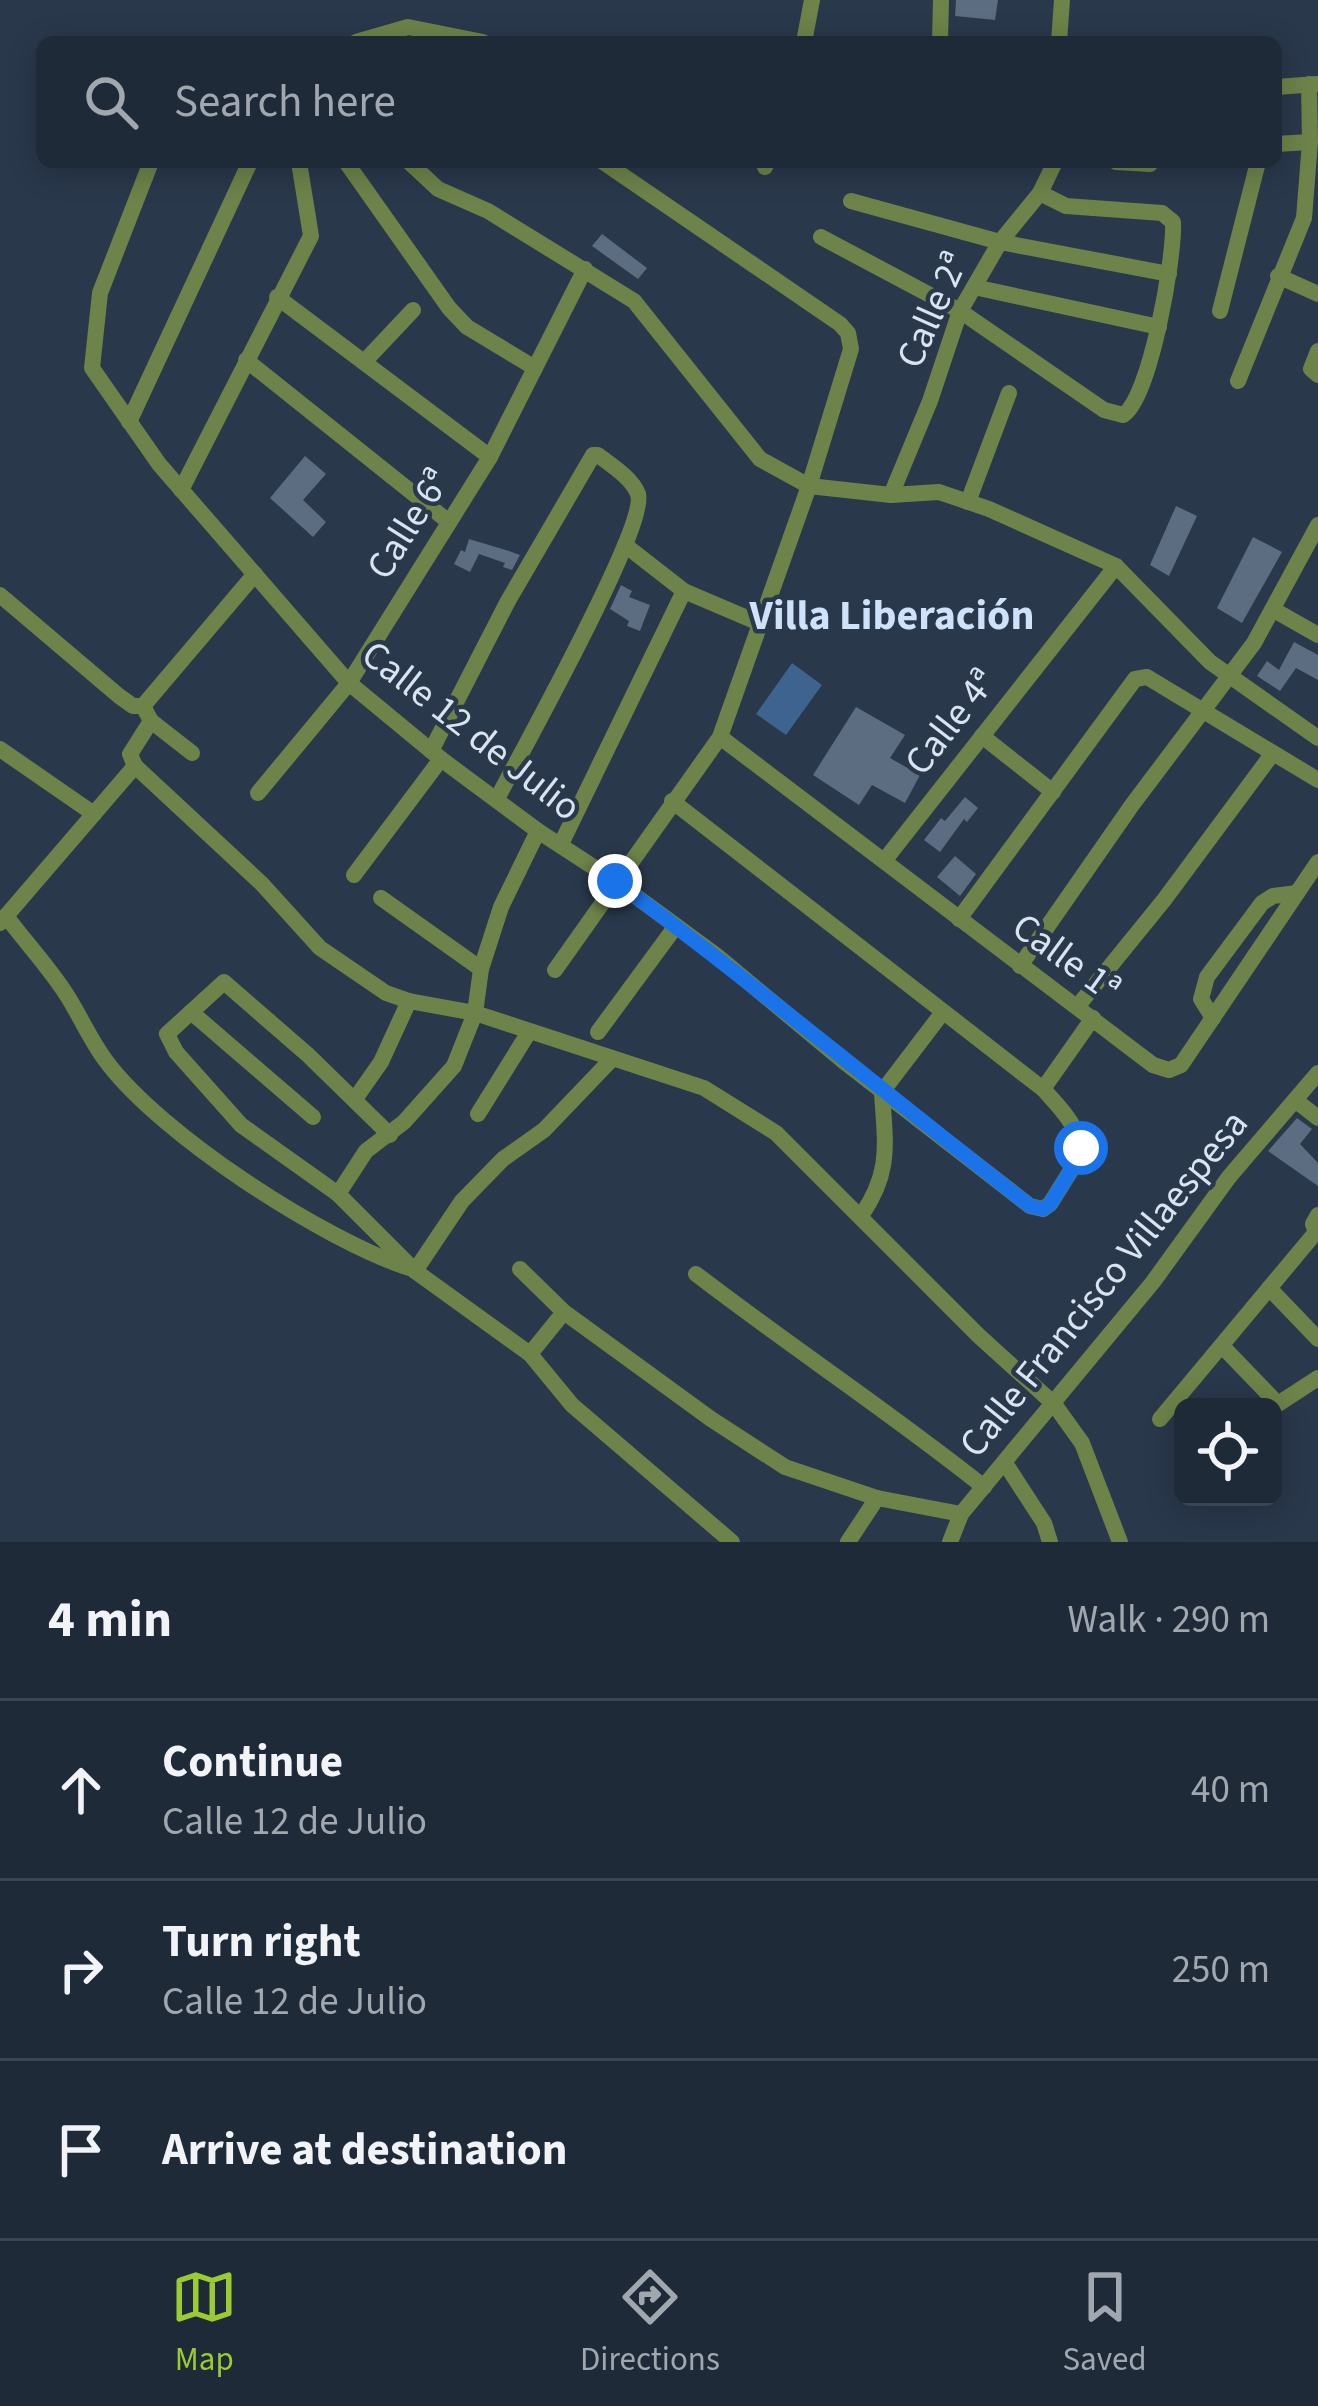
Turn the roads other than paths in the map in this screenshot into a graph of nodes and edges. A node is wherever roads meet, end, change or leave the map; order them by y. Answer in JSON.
{"nodes":[{"id":1,"x":812,"y":0,"type":"edge"},
{"id":2,"x":940,"y":0,"type":"edge"},
{"id":3,"x":1062,"y":0,"type":"edge"},
{"id":4,"x":377,"y":36,"type":"edge"},
{"id":5,"x":453,"y":36,"type":"edge"},
{"id":6,"x":805,"y":36,"type":"edge"},
{"id":7,"x":940,"y":36,"type":"edge"},
{"id":8,"x":1059,"y":36,"type":"edge"},
{"id":9,"x":1314,"y":84,"type":"edge"},
{"id":10,"x":1282,"y":87,"type":"edge"},
{"id":11,"x":1310,"y":142,"type":"junction"},
{"id":12,"x":1282,"y":144,"type":"edge"},
{"id":13,"x":1313,"y":167,"type":"edge"},
{"id":14,"x":149,"y":168,"type":"edge"},
{"id":15,"x":247,"y":168,"type":"edge"},
{"id":16,"x":299,"y":168,"type":"edge"},
{"id":17,"x":350,"y":168,"type":"edge"},
{"id":18,"x":416,"y":168,"type":"edge"},
{"id":19,"x":612,"y":168,"type":"edge"},
{"id":20,"x":1052,"y":168,"type":"edge"},
{"id":21,"x":1256,"y":168,"type":"edge"},
{"id":22,"x":1040,"y":194,"type":"junction"},
{"id":23,"x":851,"y":202,"type":"dead end"},
{"id":24,"x":1311,"y":220,"type":"edge"},
{"id":25,"x":820,"y":237,"type":"dead end"},
{"id":26,"x":1000,"y":242,"type":"junction"},
{"id":27,"x":585,"y":268,"type":"junction"},
{"id":28,"x":1169,"y":274,"type":"junction"},
{"id":29,"x":1278,"y":276,"type":"junction"},
{"id":30,"x":974,"y":287,"type":"junction"},
{"id":31,"x":1318,"y":294,"type":"edge"},
{"id":32,"x":277,"y":297,"type":"junction"},
{"id":33,"x":412,"y":310,"type":"dead end"},
{"id":34,"x":960,"y":311,"type":"junction"},
{"id":35,"x":1220,"y":311,"type":"dead end"},
{"id":36,"x":1159,"y":327,"type":"junction"},
{"id":37,"x":1318,"y":351,"type":"edge"},
{"id":38,"x":246,"y":360,"type":"junction"},
{"id":39,"x":364,"y":362,"type":"junction"},
{"id":40,"x":535,"y":368,"type":"junction"},
{"id":41,"x":1318,"y":375,"type":"edge"},
{"id":42,"x":1238,"y":381,"type":"dead end"},
{"id":43,"x":1009,"y":393,"type":"dead end"},
{"id":44,"x":129,"y":422,"type":"junction"},
{"id":45,"x":490,"y":457,"type":"junction"},
{"id":46,"x":809,"y":486,"type":"junction"},
{"id":47,"x":181,"y":490,"type":"junction"},
{"id":48,"x":891,"y":495,"type":"junction"},
{"id":49,"x":968,"y":502,"type":"junction"},
{"id":50,"x":449,"y":523,"type":"junction"},
{"id":51,"x":1318,"y":525,"type":"edge"},
{"id":52,"x":626,"y":545,"type":"junction"},
{"id":53,"x":1116,"y":566,"type":"junction"},
{"id":54,"x":255,"y":574,"type":"junction"},
{"id":55,"x":683,"y":591,"type":"junction"},
{"id":56,"x":0,"y":595,"type":"edge"},
{"id":57,"x":1274,"y":610,"type":"junction"},
{"id":58,"x":759,"y":623,"type":"junction"},
{"id":59,"x":1318,"y":635,"type":"edge"},
{"id":60,"x":1229,"y":677,"type":"junction"},
{"id":61,"x":349,"y":683,"type":"junction"},
{"id":62,"x":1202,"y":710,"type":"junction"},
{"id":63,"x":147,"y":714,"type":"junction"},
{"id":64,"x":982,"y":736,"type":"junction"},
{"id":65,"x":720,"y":737,"type":"junction"},
{"id":66,"x":1318,"y":737,"type":"edge"},
{"id":67,"x":0,"y":749,"type":"edge"},
{"id":68,"x":192,"y":753,"type":"dead end"},
{"id":69,"x":1273,"y":753,"type":"junction"},
{"id":70,"x":436,"y":755,"type":"junction"},
{"id":71,"x":135,"y":766,"type":"junction"},
{"id":72,"x":1318,"y":780,"type":"edge"},
{"id":73,"x":258,"y":793,"type":"dead end"},
{"id":74,"x":1052,"y":793,"type":"junction"},
{"id":75,"x":497,"y":799,"type":"junction"},
{"id":76,"x":671,"y":801,"type":"junction"},
{"id":77,"x":94,"y":814,"type":"junction"},
{"id":78,"x":538,"y":832,"type":"junction"},
{"id":79,"x":561,"y":844,"type":"junction"},
{"id":80,"x":884,"y":861,"type":"junction"},
{"id":81,"x":1318,"y":862,"type":"edge"},
{"id":82,"x":354,"y":875,"type":"dead end"},
{"id":83,"x":615,"y":881,"type":"junction"},
{"id":84,"x":1297,"y":893,"type":"junction"},
{"id":85,"x":381,"y":898,"type":"dead end"},
{"id":86,"x":959,"y":919,"type":"junction"},
{"id":87,"x":3,"y":920,"type":"edge"},
{"id":88,"x":676,"y":926,"type":"junction"},
{"id":89,"x":1020,"y":965,"type":"junction"},
{"id":90,"x":481,"y":969,"type":"junction"},
{"id":91,"x":555,"y":970,"type":"dead end"},
{"id":92,"x":409,"y":1001,"type":"junction"},
{"id":93,"x":1077,"y":1006,"type":"junction"},
{"id":94,"x":190,"y":1012,"type":"junction"},
{"id":95,"x":475,"y":1012,"type":"junction"},
{"id":96,"x":943,"y":1012,"type":"junction"},
{"id":97,"x":1093,"y":1018,"type":"junction"},
{"id":98,"x":1213,"y":1018,"type":"junction"},
{"id":99,"x":529,"y":1032,"type":"junction"},
{"id":100,"x":598,"y":1032,"type":"dead end"},
{"id":101,"x":611,"y":1060,"type":"junction"},
{"id":102,"x":1318,"y":1073,"type":"edge"},
{"id":103,"x":1043,"y":1089,"type":"junction"},
{"id":104,"x":882,"y":1092,"type":"junction"},
{"id":105,"x":355,"y":1099,"type":"junction"},
{"id":106,"x":1295,"y":1100,"type":"junction"},
{"id":107,"x":478,"y":1114,"type":"dead end"},
{"id":108,"x":313,"y":1117,"type":"dead end"},
{"id":109,"x":1318,"y":1118,"type":"edge"},
{"id":110,"x":390,"y":1135,"type":"junction"},
{"id":111,"x":338,"y":1193,"type":"junction"},
{"id":112,"x":861,"y":1216,"type":"junction"},
{"id":113,"x":1317,"y":1227,"type":"edge"},
{"id":114,"x":520,"y":1269,"type":"dead end"},
{"id":115,"x":415,"y":1270,"type":"junction"},
{"id":116,"x":696,"y":1274,"type":"dead end"},
{"id":117,"x":1269,"y":1288,"type":"junction"},
{"id":118,"x":564,"y":1312,"type":"junction"},
{"id":119,"x":1318,"y":1339,"type":"edge"},
{"id":120,"x":1222,"y":1346,"type":"junction"},
{"id":121,"x":530,"y":1354,"type":"junction"},
{"id":122,"x":1318,"y":1378,"type":"edge"},
{"id":123,"x":1054,"y":1404,"type":"junction"},
{"id":124,"x":1160,"y":1419,"type":"dead end"},
{"id":125,"x":1005,"y":1463,"type":"junction"},
{"id":126,"x":984,"y":1487,"type":"junction"},
{"id":127,"x":877,"y":1498,"type":"junction"},
{"id":128,"x":961,"y":1514,"type":"junction"},
{"id":129,"x":732,"y":1542,"type":"edge"},
{"id":130,"x":848,"y":1542,"type":"edge"},
{"id":131,"x":950,"y":1542,"type":"edge"},
{"id":132,"x":1050,"y":1542,"type":"edge"},
{"id":133,"x":1120,"y":1542,"type":"edge"}],
"edges":[{"from":1,"to":6,"type":"street"},
{"from":2,"to":7,"type":"street"},
{"from":3,"to":8,"type":"street"},
{"from":4,"to":5,"type":"street"},
{"from":9,"to":10,"type":"street"},
{"from":9,"to":11,"type":"street"},
{"from":11,"to":12,"type":"street"},
{"from":11,"to":13,"type":"street"},
{"from":13,"to":24,"type":"street"},
{"from":14,"to":44,"type":"street","name":"Calle 12 de Julio"},
{"from":15,"to":44,"type":"street"},
{"from":16,"to":32,"type":"street"},
{"from":17,"to":40,"type":"street"},
{"from":18,"to":27,"type":"street"},
{"from":19,"to":46,"type":"street"},
{"from":20,"to":22,"type":"street","name":"Calle 2ª"},
{"from":21,"to":35,"type":"street"},
{"from":22,"to":26,"type":"street","name":"Calle 2ª"},
{"from":22,"to":28,"type":"street"},
{"from":23,"to":26,"type":"street"},
{"from":24,"to":29,"type":"street"},
{"from":25,"to":34,"type":"street"},
{"from":26,"to":28,"type":"street"},
{"from":26,"to":30,"type":"street","name":"Calle 2ª"},
{"from":27,"to":40,"type":"street","name":"Calle 6ª"},
{"from":27,"to":46,"type":"street"},
{"from":28,"to":36,"type":"street"},
{"from":29,"to":31,"type":"street"},
{"from":29,"to":42,"type":"street"},
{"from":30,"to":34,"type":"street","name":"Calle 2ª"},
{"from":30,"to":36,"type":"street"},
{"from":32,"to":38,"type":"street"},
{"from":32,"to":39,"type":"street"},
{"from":33,"to":39,"type":"street"},
{"from":34,"to":36,"type":"street"},
{"from":34,"to":48,"type":"street","name":"Calle 2ª"},
{"from":37,"to":41,"type":"street"},
{"from":38,"to":47,"type":"street"},
{"from":38,"to":50,"type":"street"},
{"from":39,"to":45,"type":"street"},
{"from":40,"to":45,"type":"street","name":"Calle 6ª"},
{"from":43,"to":49,"type":"street"},
{"from":44,"to":47,"type":"street","name":"Calle 12 de Julio"},
{"from":45,"to":50,"type":"street","name":"Calle 6ª"},
{"from":46,"to":48,"type":"street"},
{"from":46,"to":58,"type":"street"},
{"from":47,"to":54,"type":"street","name":"Calle 12 de Julio"},
{"from":48,"to":49,"type":"street"},
{"from":49,"to":53,"type":"street"},
{"from":50,"to":61,"type":"street","name":"Calle 6ª"},
{"from":51,"to":57,"type":"street"},
{"from":52,"to":55,"type":"street"},
{"from":52,"to":70,"type":"street"},
{"from":52,"to":75,"type":"street"},
{"from":53,"to":60,"type":"street"},
{"from":53,"to":64,"type":"street","name":"Calle 4ª"},
{"from":54,"to":61,"type":"street","name":"Calle 12 de Julio"},
{"from":54,"to":63,"type":"street"},
{"from":55,"to":58,"type":"street"},
{"from":55,"to":79,"type":"street"},
{"from":56,"to":63,"type":"street"},
{"from":57,"to":59,"type":"street"},
{"from":57,"to":60,"type":"street"},
{"from":58,"to":65,"type":"street"},
{"from":60,"to":62,"type":"street"},
{"from":60,"to":66,"type":"street"},
{"from":61,"to":70,"type":"street","name":"Calle 12 de Julio"},
{"from":61,"to":73,"type":"street","name":"Calle 6ª"},
{"from":62,"to":69,"type":"street"},
{"from":62,"to":74,"type":"street"},
{"from":62,"to":89,"type":"street"},
{"from":63,"to":68,"type":"street"},
{"from":63,"to":71,"type":"street"},
{"from":64,"to":74,"type":"street"},
{"from":64,"to":80,"type":"street","name":"Calle 4ª"},
{"from":65,"to":76,"type":"street"},
{"from":65,"to":80,"type":"street","name":"Calle 1ª"},
{"from":67,"to":77,"type":"street"},
{"from":69,"to":72,"type":"street"},
{"from":69,"to":93,"type":"street"},
{"from":70,"to":75,"type":"street","name":"Calle 12 de Julio"},
{"from":70,"to":82,"type":"street"},
{"from":71,"to":77,"type":"street"},
{"from":71,"to":92,"type":"street"},
{"from":74,"to":86,"type":"street"},
{"from":75,"to":78,"type":"street","name":"Calle 12 de Julio"},
{"from":76,"to":83,"type":"street"},
{"from":76,"to":96,"type":"street"},
{"from":77,"to":87,"type":"street"},
{"from":78,"to":79,"type":"street","name":"Calle 12 de Julio"},
{"from":78,"to":90,"type":"street"},
{"from":79,"to":83,"type":"street","name":"Calle 12 de Julio"},
{"from":80,"to":86,"type":"street","name":"Calle 1ª"},
{"from":81,"to":84,"type":"street","name":"Calle 1ª"},
{"from":83,"to":88,"type":"street","name":"Calle 12 de Julio"},
{"from":83,"to":91,"type":"street"},
{"from":84,"to":98,"type":"street","name":"Calle 1ª"},
{"from":84,"to":98,"type":"street"},
{"from":85,"to":90,"type":"street"},
{"from":86,"to":89,"type":"street","name":"Calle 1ª"},
{"from":87,"to":115,"type":"street"},
{"from":88,"to":100,"type":"street"},
{"from":88,"to":104,"type":"street","name":"Calle 12 de Julio"},
{"from":89,"to":93,"type":"street","name":"Calle 1ª"},
{"from":90,"to":95,"type":"street"},
{"from":92,"to":95,"type":"street"},
{"from":92,"to":105,"type":"street"},
{"from":93,"to":97,"type":"street","name":"Calle 1ª"},
{"from":94,"to":105,"type":"street"},
{"from":94,"to":108,"type":"street"},
{"from":94,"to":111,"type":"street"},
{"from":95,"to":99,"type":"street"},
{"from":95,"to":110,"type":"street"},
{"from":96,"to":103,"type":"street"},
{"from":96,"to":104,"type":"street"},
{"from":97,"to":98,"type":"street","name":"Calle 1ª"},
{"from":97,"to":103,"type":"street"},
{"from":99,"to":101,"type":"street"},
{"from":99,"to":107,"type":"street"},
{"from":101,"to":112,"type":"street"},
{"from":101,"to":115,"type":"street"},
{"from":102,"to":106,"type":"street","name":"Calle Francisco Villaespesa"},
{"from":103,"to":104,"type":"street","name":"Calle 12 de Julio"},
{"from":104,"to":112,"type":"street"},
{"from":105,"to":110,"type":"street"},
{"from":106,"to":109,"type":"street"},
{"from":106,"to":123,"type":"street","name":"Calle Francisco Villaespesa"},
{"from":110,"to":111,"type":"street"},
{"from":111,"to":115,"type":"street"},
{"from":112,"to":123,"type":"street"},
{"from":113,"to":117,"type":"street"},
{"from":114,"to":118,"type":"street"},
{"from":115,"to":121,"type":"street"},
{"from":116,"to":126,"type":"street"},
{"from":117,"to":119,"type":"street"},
{"from":117,"to":120,"type":"street"},
{"from":118,"to":121,"type":"street"},
{"from":118,"to":127,"type":"street"},
{"from":120,"to":122,"type":"street"},
{"from":120,"to":124,"type":"street"},
{"from":121,"to":129,"type":"street"},
{"from":123,"to":125,"type":"street","name":"Calle Francisco Villaespesa"},
{"from":123,"to":133,"type":"street"},
{"from":125,"to":126,"type":"street","name":"Calle Francisco Villaespesa"},
{"from":125,"to":132,"type":"street"},
{"from":126,"to":128,"type":"street","name":"Calle Francisco Villaespesa"},
{"from":127,"to":128,"type":"street"},
{"from":127,"to":130,"type":"street"},
{"from":128,"to":131,"type":"street","name":"Calle Francisco Villaespesa"}]}
